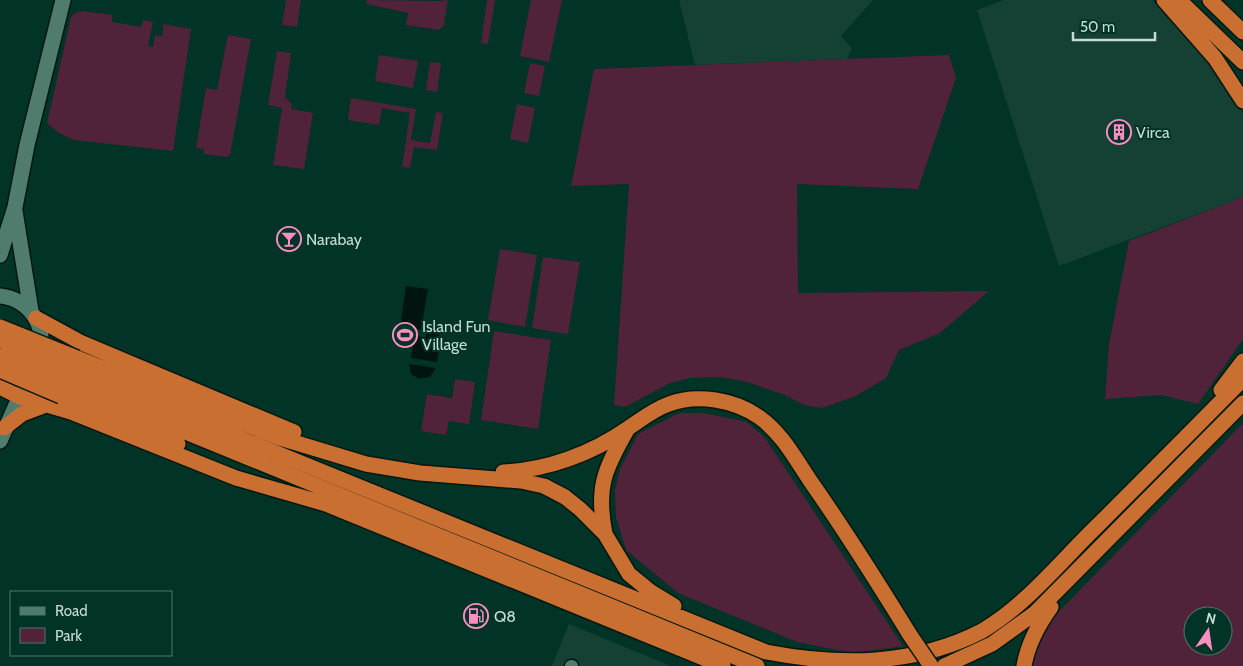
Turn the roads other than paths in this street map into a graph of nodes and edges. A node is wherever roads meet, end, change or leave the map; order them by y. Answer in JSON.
{"nodes":[{"id":1,"x":63,"y":0,"type":"edge"},
{"id":2,"x":1164,"y":0,"type":"edge"},
{"id":3,"x":1179,"y":0,"type":"edge"},
{"id":4,"x":1210,"y":0,"type":"edge"},
{"id":5,"x":1243,"y":32,"type":"edge"},
{"id":6,"x":1243,"y":62,"type":"edge"},
{"id":7,"x":1243,"y":101,"type":"edge"},
{"id":8,"x":14,"y":207,"type":"junction"},
{"id":9,"x":0,"y":256,"type":"edge"},
{"id":10,"x":0,"y":296,"type":"edge"},
{"id":11,"x":34,"y":315,"type":"junction"},
{"id":12,"x":0,"y":327,"type":"edge"},
{"id":13,"x":0,"y":340,"type":"edge"},
{"id":14,"x":0,"y":356,"type":"edge"},
{"id":15,"x":35,"y":361,"type":"junction"},
{"id":16,"x":1243,"y":361,"type":"edge"},
{"id":17,"x":0,"y":370,"type":"edge"},
{"id":18,"x":69,"y":377,"type":"junction"},
{"id":19,"x":1243,"y":379,"type":"edge"},
{"id":20,"x":0,"y":382,"type":"edge"},
{"id":21,"x":0,"y":387,"type":"edge"},
{"id":22,"x":20,"y":397,"type":"junction"},
{"id":23,"x":1243,"y":403,"type":"edge"},
{"id":24,"x":46,"y":405,"type":"junction"},
{"id":25,"x":1243,"y":410,"type":"edge"},
{"id":26,"x":627,"y":430,"type":"junction"},
{"id":27,"x":1218,"y":430,"type":"junction"},
{"id":28,"x":2,"y":434,"type":"edge"},
{"id":29,"x":366,"y":464,"type":"junction"},
{"id":30,"x":1159,"y":464,"type":"junction"},
{"id":31,"x":442,"y":475,"type":"junction"},
{"id":32,"x":326,"y":504,"type":"junction"},
{"id":33,"x":604,"y":534,"type":"junction"},
{"id":34,"x":1074,"y":575,"type":"junction"},
{"id":35,"x":716,"y":631,"type":"junction"},
{"id":36,"x":723,"y":666,"type":"edge"},
{"id":37,"x":757,"y":666,"type":"edge"},
{"id":38,"x":931,"y":666,"type":"edge"},
{"id":39,"x":944,"y":666,"type":"edge"},
{"id":40,"x":1024,"y":666,"type":"edge"}],
"edges":[{"from":1,"to":8,"type":"main road"},
{"from":2,"to":7,"type":"highway"},
{"from":3,"to":6,"type":"highway"},
{"from":4,"to":5,"type":"highway"},
{"from":8,"to":9,"type":"main road"},
{"from":8,"to":11,"type":"main road"},
{"from":10,"to":11,"type":"main road"},
{"from":11,"to":15,"type":"main road"},
{"from":11,"to":29,"type":"highway"},
{"from":12,"to":18,"type":"highway","bridge":true},
{"from":13,"to":18,"type":"highway","bridge":true},
{"from":14,"to":18,"type":"highway","bridge":true},
{"from":15,"to":20,"type":"main road"},
{"from":15,"to":22,"type":"main road"},
{"from":16,"to":30,"type":"highway"},
{"from":17,"to":18,"type":"highway","bridge":true},
{"from":18,"to":29,"type":"highway"},
{"from":18,"to":32,"type":"highway"},
{"from":18,"to":35,"type":"highway"},
{"from":18,"to":37,"type":"highway"},
{"from":19,"to":30,"type":"highway"},
{"from":21,"to":22,"type":"highway"},
{"from":22,"to":24,"type":"highway"},
{"from":22,"to":28,"type":"main road"},
{"from":23,"to":27,"type":"highway"},
{"from":24,"to":28,"type":"highway"},
{"from":24,"to":32,"type":"highway"},
{"from":25,"to":27,"type":"highway"},
{"from":26,"to":31,"type":"highway"},
{"from":26,"to":33,"type":"highway"},
{"from":26,"to":38,"type":"highway","bridge":true},
{"from":27,"to":34,"type":"highway"},
{"from":29,"to":31,"type":"highway"},
{"from":30,"to":35,"type":"highway"},
{"from":31,"to":33,"type":"highway"},
{"from":32,"to":36,"type":"highway"},
{"from":33,"to":35,"type":"highway"},
{"from":34,"to":39,"type":"highway"},
{"from":34,"to":40,"type":"highway"}]}
